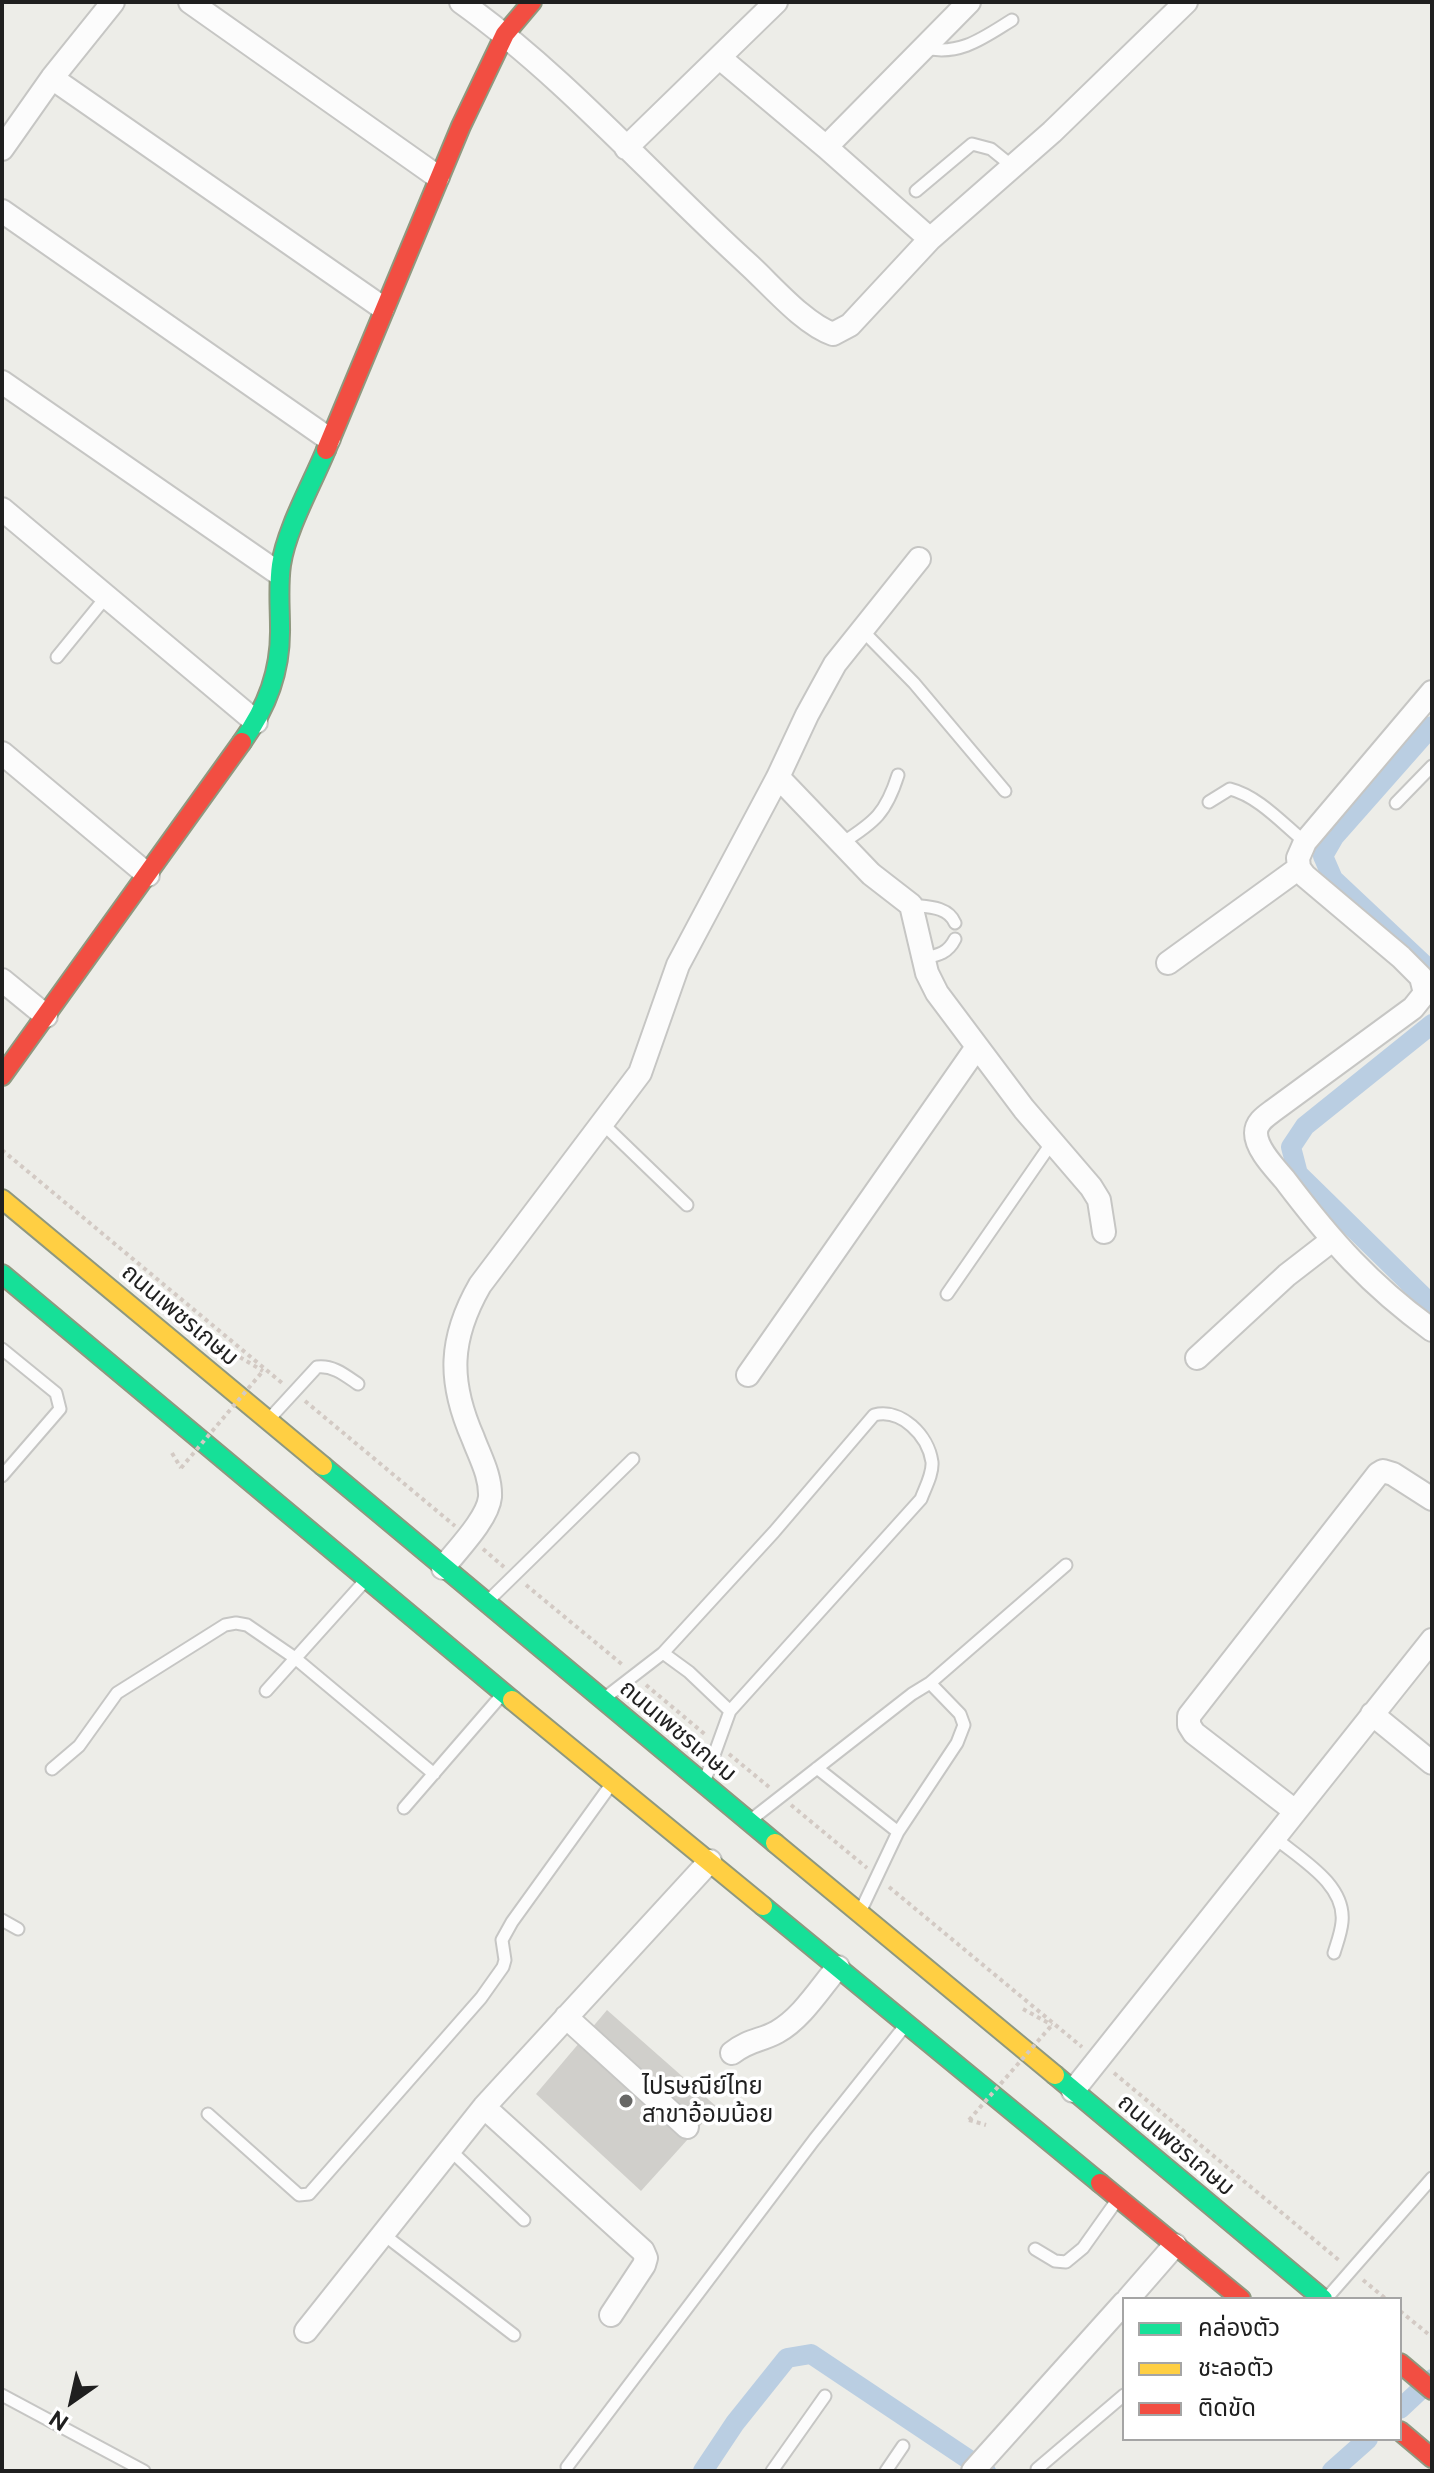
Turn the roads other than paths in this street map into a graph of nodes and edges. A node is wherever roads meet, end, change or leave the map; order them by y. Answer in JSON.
{"nodes":[{"id":1,"x":113,"y":2,"type":"edge"},
{"id":2,"x":190,"y":2,"type":"edge"},
{"id":3,"x":461,"y":2,"type":"edge"},
{"id":4,"x":532,"y":2,"type":"edge"},
{"id":5,"x":776,"y":2,"type":"edge"},
{"id":6,"x":969,"y":2,"type":"edge"},
{"id":7,"x":1186,"y":2,"type":"edge"},
{"id":8,"x":1012,"y":20,"type":"dead end"},
{"id":9,"x":505,"y":34,"type":"junction"},
{"id":10,"x":924,"y":48,"type":"junction"},
{"id":11,"x":720,"y":58,"type":"junction"},
{"id":12,"x":52,"y":78,"type":"junction"},
{"id":13,"x":826,"y":147,"type":"junction"},
{"id":14,"x":626,"y":148,"type":"junction"},
{"id":15,"x":2,"y":149,"type":"edge"},
{"id":16,"x":1012,"y":166,"type":"junction"},
{"id":17,"x":438,"y":177,"type":"junction"},
{"id":18,"x":916,"y":191,"type":"dead end"},
{"id":19,"x":2,"y":211,"type":"edge"},
{"id":20,"x":930,"y":239,"type":"junction"},
{"id":21,"x":383,"y":308,"type":"junction"},
{"id":22,"x":2,"y":382,"type":"edge"},
{"id":23,"x":329,"y":439,"type":"junction"},
{"id":24,"x":6,"y":520,"type":"edge"},
{"id":25,"x":919,"y":559,"type":"dead end"},
{"id":26,"x":278,"y":573,"type":"junction"},
{"id":27,"x":106,"y":597,"type":"junction"},
{"id":28,"x":861,"y":629,"type":"junction"},
{"id":29,"x":57,"y":657,"type":"dead end"},
{"id":30,"x":1432,"y":692,"type":"edge"},
{"id":31,"x":256,"y":722,"type":"junction"},
{"id":32,"x":2,"y":753,"type":"edge"},
{"id":33,"x":1432,"y":766,"type":"edge"},
{"id":34,"x":898,"y":775,"type":"dead end"},
{"id":35,"x":778,"y":777,"type":"junction"},
{"id":36,"x":1005,"y":791,"type":"dead end"},
{"id":37,"x":1209,"y":802,"type":"dead end"},
{"id":38,"x":1396,"y":803,"type":"dead end"},
{"id":39,"x":1305,"y":842,"type":"junction"},
{"id":40,"x":842,"y":843,"type":"junction"},
{"id":41,"x":1299,"y":868,"type":"junction"},
{"id":42,"x":148,"y":875,"type":"junction"},
{"id":43,"x":911,"y":905,"type":"junction"},
{"id":44,"x":955,"y":923,"type":"dead end"},
{"id":45,"x":955,"y":939,"type":"dead end"},
{"id":46,"x":924,"y":958,"type":"junction"},
{"id":47,"x":1168,"y":963,"type":"dead end"},
{"id":48,"x":2,"y":980,"type":"edge"},
{"id":49,"x":46,"y":1016,"type":"junction"},
{"id":50,"x":977,"y":1047,"type":"junction"},
{"id":51,"x":2,"y":1076,"type":"edge"},
{"id":52,"x":603,"y":1124,"type":"junction"},
{"id":53,"x":1053,"y":1141,"type":"junction"},
{"id":54,"x":2,"y":1199,"type":"edge"},
{"id":55,"x":687,"y":1205,"type":"dead end"},
{"id":56,"x":1104,"y":1232,"type":"dead end"},
{"id":57,"x":1331,"y":1241,"type":"junction"},
{"id":58,"x":2,"y":1274,"type":"edge"},
{"id":59,"x":947,"y":1294,"type":"dead end"},
{"id":60,"x":1432,"y":1330,"type":"edge"},
{"id":61,"x":2,"y":1349,"type":"edge"},
{"id":62,"x":1197,"y":1358,"type":"dead end"},
{"id":63,"x":748,"y":1375,"type":"dead end"},
{"id":64,"x":358,"y":1384,"type":"dead end"},
{"id":65,"x":268,"y":1421,"type":"junction"},
{"id":66,"x":633,"y":1459,"type":"dead end"},
{"id":67,"x":2,"y":1476,"type":"edge"},
{"id":68,"x":1432,"y":1499,"type":"edge"},
{"id":69,"x":1066,"y":1565,"type":"dead end"},
{"id":70,"x":443,"y":1568,"type":"junction"},
{"id":71,"x":366,"y":1580,"type":"junction"},
{"id":72,"x":486,"y":1604,"type":"junction"},
{"id":73,"x":1432,"y":1640,"type":"edge"},
{"id":74,"x":663,"y":1653,"type":"junction"},
{"id":75,"x":295,"y":1658,"type":"junction"},
{"id":76,"x":930,"y":1683,"type":"junction"},
{"id":77,"x":266,"y":1691,"type":"dead end"},
{"id":78,"x":503,"y":1693,"type":"junction"},
{"id":79,"x":604,"y":1699,"type":"junction"},
{"id":80,"x":730,"y":1711,"type":"junction"},
{"id":81,"x":1372,"y":1714,"type":"junction"},
{"id":82,"x":1432,"y":1763,"type":"edge"},
{"id":83,"x":817,"y":1768,"type":"junction"},
{"id":84,"x":52,"y":1769,"type":"dead end"},
{"id":85,"x":434,"y":1774,"type":"junction"},
{"id":86,"x":612,"y":1783,"type":"junction"},
{"id":87,"x":703,"y":1785,"type":"junction"},
{"id":88,"x":404,"y":1808,"type":"dead end"},
{"id":89,"x":1295,"y":1811,"type":"junction"},
{"id":90,"x":748,"y":1822,"type":"junction"},
{"id":91,"x":898,"y":1832,"type":"junction"},
{"id":92,"x":1274,"y":1837,"type":"junction"},
{"id":93,"x":710,"y":1861,"type":"junction"},
{"id":94,"x":859,"y":1914,"type":"junction"},
{"id":95,"x":2,"y":1920,"type":"edge"},
{"id":96,"x":18,"y":1929,"type":"dead end"},
{"id":97,"x":1334,"y":1953,"type":"dead end"},
{"id":98,"x":838,"y":1967,"type":"junction"},
{"id":99,"x":566,"y":2017,"type":"junction"},
{"id":100,"x":907,"y":2024,"type":"junction"},
{"id":101,"x":732,"y":2053,"type":"dead end"},
{"id":102,"x":1073,"y":2091,"type":"junction"},
{"id":103,"x":484,"y":2107,"type":"junction"},
{"id":104,"x":208,"y":2114,"type":"dead end"},
{"id":105,"x":687,"y":2127,"type":"dead end"},
{"id":106,"x":448,"y":2149,"type":"junction"},
{"id":107,"x":1432,"y":2178,"type":"edge"},
{"id":108,"x":1118,"y":2199,"type":"junction"},
{"id":109,"x":524,"y":2220,"type":"dead end"},
{"id":110,"x":383,"y":2234,"type":"junction"},
{"id":111,"x":1175,"y":2245,"type":"junction"},
{"id":112,"x":1035,"y":2249,"type":"dead end"},
{"id":113,"x":1130,"y":2297,"type":"edge"},
{"id":114,"x":1238,"y":2297,"type":"edge"},
{"id":115,"x":1322,"y":2297,"type":"edge"},
{"id":116,"x":1326,"y":2297,"type":"edge"},
{"id":117,"x":1122,"y":2305,"type":"edge"},
{"id":118,"x":611,"y":2315,"type":"dead end"},
{"id":119,"x":306,"y":2331,"type":"dead end"},
{"id":120,"x":514,"y":2335,"type":"dead end"},
{"id":121,"x":1402,"y":2365,"type":"edge"},
{"id":122,"x":1432,"y":2390,"type":"edge"},
{"id":123,"x":2,"y":2395,"type":"edge"},
{"id":124,"x":825,"y":2396,"type":"dead end"},
{"id":125,"x":1122,"y":2397,"type":"edge"},
{"id":126,"x":1402,"y":2433,"type":"edge"},
{"id":127,"x":903,"y":2446,"type":"dead end"},
{"id":128,"x":1432,"y":2458,"type":"edge"},
{"id":129,"x":567,"y":2467,"type":"dead end"},
{"id":130,"x":977,"y":2467,"type":"edge"},
{"id":131,"x":1037,"y":2469,"type":"edge"},
{"id":132,"x":144,"y":2471,"type":"edge"},
{"id":133,"x":772,"y":2471,"type":"edge"},
{"id":134,"x":886,"y":2471,"type":"edge"}],
"edges":[{"from":1,"to":12,"type":"street"},
{"from":2,"to":17,"type":"street"},
{"from":3,"to":9,"type":"street"},
{"from":4,"to":9,"type":"main road"},
{"from":5,"to":11,"type":"street"},
{"from":6,"to":10,"type":"street"},
{"from":7,"to":16,"type":"street"},
{"from":8,"to":10,"type":"lane"},
{"from":9,"to":14,"type":"street"},
{"from":9,"to":17,"type":"main road"},
{"from":10,"to":13,"type":"street"},
{"from":11,"to":13,"type":"street"},
{"from":11,"to":14,"type":"street"},
{"from":12,"to":15,"type":"street"},
{"from":12,"to":21,"type":"street"},
{"from":13,"to":20,"type":"street"},
{"from":14,"to":20,"type":"street"},
{"from":16,"to":18,"type":"lane"},
{"from":16,"to":20,"type":"street"},
{"from":17,"to":21,"type":"main road"},
{"from":19,"to":23,"type":"street"},
{"from":21,"to":23,"type":"main road"},
{"from":22,"to":26,"type":"street"},
{"from":23,"to":26,"type":"main road"},
{"from":24,"to":27,"type":"street"},
{"from":25,"to":28,"type":"street"},
{"from":26,"to":31,"type":"main road"},
{"from":27,"to":29,"type":"lane"},
{"from":27,"to":31,"type":"street"},
{"from":28,"to":35,"type":"street"},
{"from":28,"to":36,"type":"lane"},
{"from":30,"to":39,"type":"street"},
{"from":31,"to":42,"type":"main road"},
{"from":32,"to":42,"type":"street"},
{"from":33,"to":38,"type":"lane"},
{"from":34,"to":40,"type":"lane"},
{"from":35,"to":40,"type":"street"},
{"from":35,"to":52,"type":"street"},
{"from":37,"to":39,"type":"lane"},
{"from":39,"to":41,"type":"street"},
{"from":40,"to":43,"type":"street"},
{"from":41,"to":47,"type":"street"},
{"from":41,"to":57,"type":"street"},
{"from":42,"to":49,"type":"main road"},
{"from":43,"to":44,"type":"lane"},
{"from":43,"to":46,"type":"street"},
{"from":45,"to":46,"type":"lane"},
{"from":46,"to":50,"type":"street"},
{"from":48,"to":49,"type":"street"},
{"from":49,"to":51,"type":"main road"},
{"from":50,"to":53,"type":"street"},
{"from":50,"to":63,"type":"street"},
{"from":52,"to":55,"type":"lane"},
{"from":52,"to":70,"type":"street"},
{"from":53,"to":56,"type":"street"},
{"from":53,"to":59,"type":"lane"},
{"from":54,"to":65,"type":"main road","name":"ถนนเพชรเกษม"},
{"from":57,"to":60,"type":"street"},
{"from":57,"to":62,"type":"street"},
{"from":58,"to":71,"type":"main road"},
{"from":61,"to":67,"type":"lane"},
{"from":64,"to":65,"type":"lane"},
{"from":65,"to":70,"type":"main road","name":"ถนนเพชรเกษม"},
{"from":66,"to":72,"type":"lane"},
{"from":68,"to":89,"type":"street"},
{"from":69,"to":76,"type":"lane"},
{"from":70,"to":72,"type":"main road","name":"ถนนเพชรเกษม"},
{"from":71,"to":75,"type":"lane"},
{"from":71,"to":78,"type":"main road"},
{"from":72,"to":79,"type":"main road","name":"ถนนเพชรเกษม"},
{"from":73,"to":81,"type":"street"},
{"from":74,"to":79,"type":"lane"},
{"from":74,"to":80,"type":"lane"},
{"from":74,"to":80,"type":"lane"},
{"from":75,"to":77,"type":"lane"},
{"from":75,"to":84,"type":"lane"},
{"from":75,"to":85,"type":"lane"},
{"from":76,"to":83,"type":"lane"},
{"from":76,"to":91,"type":"lane"},
{"from":78,"to":85,"type":"lane"},
{"from":78,"to":86,"type":"main road"},
{"from":79,"to":87,"type":"main road","name":"ถนนเพชรเกษม"},
{"from":80,"to":87,"type":"lane"},
{"from":81,"to":82,"type":"street"},
{"from":81,"to":89,"type":"street"},
{"from":83,"to":90,"type":"lane"},
{"from":83,"to":91,"type":"lane"},
{"from":85,"to":88,"type":"lane"},
{"from":86,"to":93,"type":"main road"},
{"from":86,"to":104,"type":"lane"},
{"from":87,"to":90,"type":"main road","name":"ถนนเพชรเกษม"},
{"from":89,"to":92,"type":"street"},
{"from":90,"to":94,"type":"main road","name":"ถนนเพชรเกษม"},
{"from":91,"to":94,"type":"lane"},
{"from":92,"to":97,"type":"lane"},
{"from":92,"to":102,"type":"street"},
{"from":93,"to":98,"type":"main road"},
{"from":93,"to":99,"type":"street"},
{"from":94,"to":102,"type":"main road","name":"ถนนเพชรเกษม"},
{"from":95,"to":96,"type":"lane"},
{"from":98,"to":100,"type":"main road"},
{"from":98,"to":101,"type":"street"},
{"from":99,"to":103,"type":"street"},
{"from":99,"to":105,"type":"street"},
{"from":100,"to":108,"type":"main road"},
{"from":100,"to":129,"type":"lane"},
{"from":102,"to":115,"type":"main road","name":"ถนนเพชรเกษม"},
{"from":103,"to":106,"type":"street"},
{"from":103,"to":118,"type":"street"},
{"from":106,"to":109,"type":"lane"},
{"from":106,"to":110,"type":"street"},
{"from":107,"to":116,"type":"lane"},
{"from":108,"to":111,"type":"main road"},
{"from":108,"to":112,"type":"lane"},
{"from":110,"to":119,"type":"street"},
{"from":110,"to":120,"type":"lane"},
{"from":111,"to":113,"type":"street"},
{"from":111,"to":114,"type":"main road"},
{"from":117,"to":130,"type":"street"},
{"from":121,"to":122,"type":"main road"},
{"from":123,"to":132,"type":"lane"},
{"from":124,"to":133,"type":"lane"},
{"from":125,"to":131,"type":"lane"},
{"from":126,"to":128,"type":"main road"},
{"from":127,"to":134,"type":"lane"}]}
